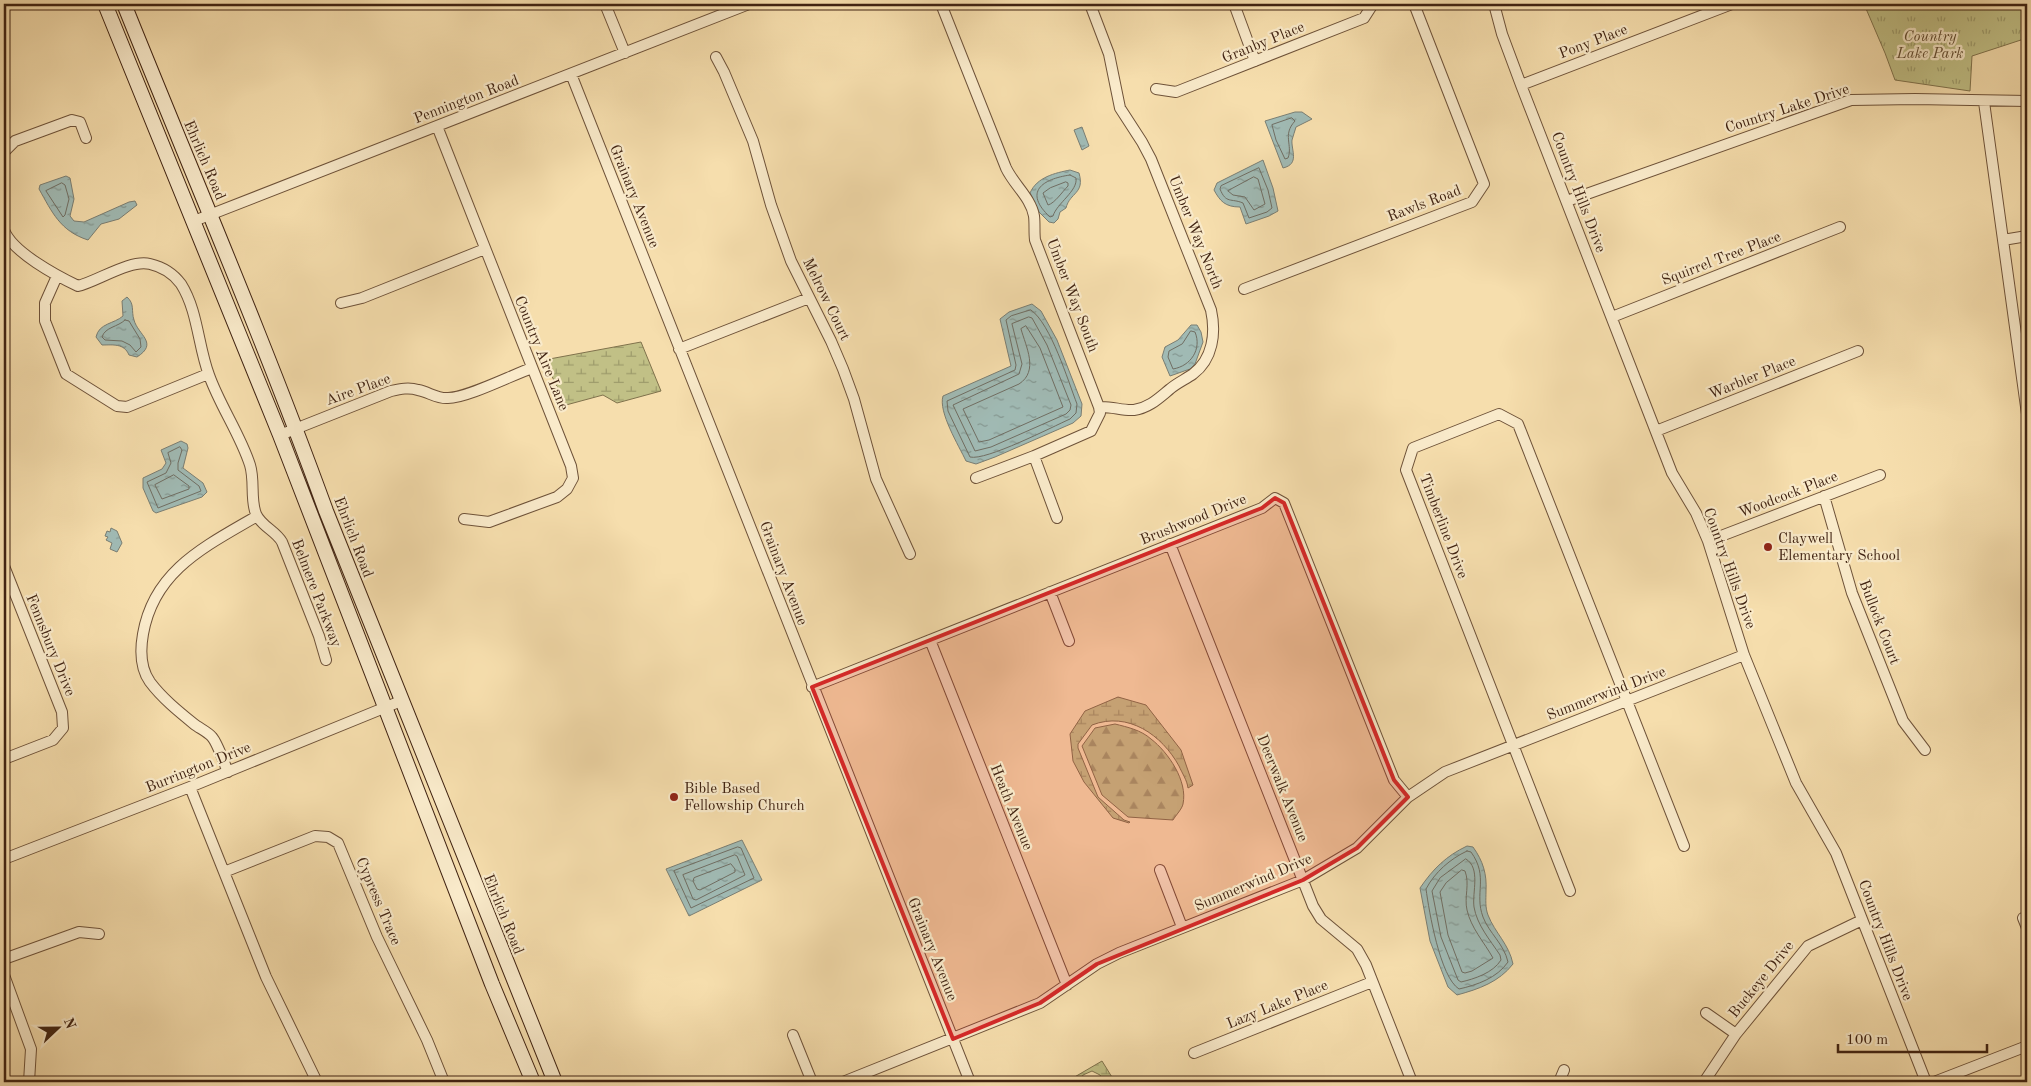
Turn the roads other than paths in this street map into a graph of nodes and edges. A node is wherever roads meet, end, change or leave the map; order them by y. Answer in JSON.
{"nodes":[{"id":1,"x":105,"y":4,"type":"edge"},
{"id":2,"x":124,"y":4,"type":"edge"},
{"id":3,"x":605,"y":4,"type":"edge"},
{"id":4,"x":749,"y":4,"type":"edge"},
{"id":5,"x":941,"y":4,"type":"edge"},
{"id":6,"x":1090,"y":4,"type":"edge"},
{"id":7,"x":1234,"y":4,"type":"edge"},
{"id":8,"x":1373,"y":4,"type":"edge"},
{"id":9,"x":1414,"y":4,"type":"edge"},
{"id":10,"x":1494,"y":4,"type":"edge"},
{"id":11,"x":1732,"y":4,"type":"edge"},
{"id":12,"x":625,"y":53,"type":"junction"},
{"id":13,"x":716,"y":57,"type":"dead end"},
{"id":14,"x":1255,"y":61,"type":"junction"},
{"id":15,"x":571,"y":74,"type":"junction"},
{"id":16,"x":1521,"y":85,"type":"junction"},
{"id":17,"x":1156,"y":88,"type":"dead end"},
{"id":18,"x":2027,"y":101,"type":"edge"},
{"id":19,"x":1984,"y":102,"type":"junction"},
{"id":20,"x":437,"y":126,"type":"junction"},
{"id":21,"x":86,"y":138,"type":"dead end"},
{"id":22,"x":4,"y":152,"type":"edge"},
{"id":23,"x":1566,"y":201,"type":"junction"},
{"id":24,"x":211,"y":214,"type":"junction"},
{"id":25,"x":194,"y":221,"type":"junction"},
{"id":26,"x":1840,"y":227,"type":"dead end"},
{"id":27,"x":4,"y":230,"type":"edge"},
{"id":28,"x":2027,"y":236,"type":"edge"},
{"id":29,"x":2003,"y":240,"type":"junction"},
{"id":30,"x":485,"y":249,"type":"junction"},
{"id":31,"x":57,"y":276,"type":"junction"},
{"id":32,"x":1244,"y":289,"type":"dead end"},
{"id":33,"x":809,"y":298,"type":"junction"},
{"id":34,"x":341,"y":304,"type":"dead end"},
{"id":35,"x":1612,"y":317,"type":"junction"},
{"id":36,"x":679,"y":349,"type":"junction"},
{"id":37,"x":1858,"y":351,"type":"dead end"},
{"id":38,"x":2024,"y":363,"type":"edge"},
{"id":39,"x":532,"y":368,"type":"junction"},
{"id":40,"x":208,"y":374,"type":"junction"},
{"id":41,"x":1099,"y":407,"type":"junction"},
{"id":42,"x":2027,"y":414,"type":"edge"},
{"id":43,"x":296,"y":428,"type":"junction"},
{"id":44,"x":1656,"y":431,"type":"junction"},
{"id":45,"x":280,"y":435,"type":"junction"},
{"id":46,"x":1034,"y":456,"type":"junction"},
{"id":47,"x":1880,"y":475,"type":"dead end"},
{"id":48,"x":976,"y":478,"type":"dead end"},
{"id":49,"x":1824,"y":496,"type":"junction"},
{"id":50,"x":257,"y":516,"type":"junction"},
{"id":51,"x":464,"y":518,"type":"dead end"},
{"id":52,"x":1057,"y":518,"type":"dead end"},
{"id":53,"x":1708,"y":541,"type":"junction"},
{"id":54,"x":1170,"y":544,"type":"junction"},
{"id":55,"x":910,"y":554,"type":"dead end"},
{"id":56,"x":4,"y":566,"type":"edge"},
{"id":57,"x":1050,"y":592,"type":"junction"},
{"id":58,"x":930,"y":640,"type":"junction"},
{"id":59,"x":1069,"y":641,"type":"dead end"},
{"id":60,"x":1744,"y":655,"type":"junction"},
{"id":61,"x":326,"y":660,"type":"dead end"},
{"id":62,"x":812,"y":687,"type":"junction"},
{"id":63,"x":401,"y":701,"type":"junction"},
{"id":64,"x":1627,"y":701,"type":"junction"},
{"id":65,"x":385,"y":707,"type":"junction"},
{"id":66,"x":1514,"y":746,"type":"junction"},
{"id":67,"x":1925,"y":750,"type":"dead end"},
{"id":68,"x":4,"y":759,"type":"edge"},
{"id":69,"x":228,"y":772,"type":"junction"},
{"id":70,"x":190,"y":787,"type":"junction"},
{"id":71,"x":1408,"y":797,"type":"junction"},
{"id":72,"x":1684,"y":846,"type":"dead end"},
{"id":73,"x":4,"y":859,"type":"edge"},
{"id":74,"x":1160,"y":870,"type":"dead end"},
{"id":75,"x":224,"y":872,"type":"junction"},
{"id":76,"x":1303,"y":880,"type":"junction"},
{"id":77,"x":1570,"y":891,"type":"dead end"},
{"id":78,"x":2023,"y":918,"type":"dead end"},
{"id":79,"x":1862,"y":920,"type":"junction"},
{"id":80,"x":1182,"y":928,"type":"junction"},
{"id":81,"x":2027,"y":928,"type":"edge"},
{"id":82,"x":99,"y":934,"type":"dead end"},
{"id":83,"x":4,"y":959,"type":"edge"},
{"id":84,"x":4,"y":975,"type":"edge"},
{"id":85,"x":1372,"y":982,"type":"junction"},
{"id":86,"x":1067,"y":985,"type":"junction"},
{"id":87,"x":1706,"y":1013,"type":"dead end"},
{"id":88,"x":1736,"y":1034,"type":"junction"},
{"id":89,"x":793,"y":1035,"type":"dead end"},
{"id":90,"x":953,"y":1039,"type":"junction"},
{"id":91,"x":2027,"y":1046,"type":"edge"},
{"id":92,"x":1194,"y":1053,"type":"dead end"},
{"id":93,"x":1564,"y":1070,"type":"dead end"},
{"id":94,"x":29,"y":1082,"type":"edge"},
{"id":95,"x":317,"y":1082,"type":"edge"},
{"id":96,"x":444,"y":1082,"type":"edge"},
{"id":97,"x":533,"y":1082,"type":"edge"},
{"id":98,"x":555,"y":1082,"type":"edge"},
{"id":99,"x":812,"y":1082,"type":"edge"},
{"id":100,"x":843,"y":1082,"type":"edge"},
{"id":101,"x":970,"y":1082,"type":"edge"},
{"id":102,"x":1412,"y":1082,"type":"edge"},
{"id":103,"x":1559,"y":1082,"type":"edge"},
{"id":104,"x":1704,"y":1082,"type":"edge"},
{"id":105,"x":1926,"y":1082,"type":"edge"},
{"id":106,"x":1934,"y":1082,"type":"edge"}],
"edges":[{"from":1,"to":25,"type":"main road"},
{"from":2,"to":24,"type":"main road","name":"Ehrlich Road"},
{"from":3,"to":12,"type":"street"},
{"from":4,"to":12,"type":"street","name":"Pennington Road"},
{"from":5,"to":41,"type":"street","name":"Umber Way South"},
{"from":6,"to":41,"type":"street","name":"Umber Way North"},
{"from":7,"to":14,"type":"street"},
{"from":8,"to":14,"type":"street","name":"Granby Place"},
{"from":9,"to":32,"type":"street","name":"Rawls Road"},
{"from":10,"to":16,"type":"street","name":"Country Hills Drive"},
{"from":11,"to":16,"type":"street","name":"Pony Place"},
{"from":12,"to":15,"type":"street","name":"Pennington Road"},
{"from":13,"to":33,"type":"street","name":"Melrow Court"},
{"from":14,"to":17,"type":"street","name":"Granby Place"},
{"from":15,"to":20,"type":"street","name":"Pennington Road"},
{"from":15,"to":36,"type":"street","name":"Grainary Avenue"},
{"from":16,"to":23,"type":"street","name":"Country Hills Drive"},
{"from":18,"to":19,"type":"street","name":"Country Lake Drive"},
{"from":19,"to":23,"type":"street","name":"Country Lake Drive"},
{"from":19,"to":29,"type":"street"},
{"from":20,"to":24,"type":"street","name":"Pennington Road"},
{"from":20,"to":30,"type":"street","name":"Country Aire Lane"},
{"from":21,"to":22,"type":"street"},
{"from":23,"to":35,"type":"street","name":"Country Hills Drive"},
{"from":24,"to":25,"type":"street","name":"Pennington Road"},
{"from":24,"to":43,"type":"main road","name":"Ehrlich Road"},
{"from":25,"to":45,"type":"main road"},
{"from":26,"to":35,"type":"street","name":"Squirrel Tree Place"},
{"from":27,"to":31,"type":"street"},
{"from":28,"to":29,"type":"street"},
{"from":29,"to":38,"type":"street"},
{"from":30,"to":34,"type":"street"},
{"from":30,"to":39,"type":"street","name":"Country Aire Lane"},
{"from":31,"to":40,"type":"street"},
{"from":31,"to":40,"type":"street"},
{"from":33,"to":36,"type":"street"},
{"from":33,"to":55,"type":"street","name":"Melrow Court"},
{"from":35,"to":44,"type":"street","name":"Country Hills Drive"},
{"from":36,"to":62,"type":"street","name":"Grainary Avenue"},
{"from":37,"to":44,"type":"street","name":"Warbler Place"},
{"from":38,"to":42,"type":"street"},
{"from":39,"to":43,"type":"street","name":"Aire Place"},
{"from":39,"to":51,"type":"street","name":"Country Aire Lane"},
{"from":40,"to":50,"type":"street"},
{"from":41,"to":46,"type":"street"},
{"from":43,"to":45,"type":"street","name":"Aire Place"},
{"from":43,"to":63,"type":"main road","name":"Ehrlich Road"},
{"from":44,"to":53,"type":"street","name":"Country Hills Drive"},
{"from":45,"to":65,"type":"main road"},
{"from":46,"to":48,"type":"street"},
{"from":46,"to":52,"type":"street"},
{"from":47,"to":49,"type":"street","name":"Woodcock Place"},
{"from":49,"to":53,"type":"street","name":"Woodcock Place"},
{"from":49,"to":67,"type":"street","name":"Bullock Court"},
{"from":50,"to":61,"type":"street","name":"Belmere Parkway"},
{"from":50,"to":69,"type":"street"},
{"from":53,"to":60,"type":"street","name":"Country Hills Drive"},
{"from":54,"to":57,"type":"street","name":"Brushwood Drive"},
{"from":54,"to":71,"type":"street","name":"Brushwood Drive"},
{"from":54,"to":76,"type":"street","name":"Deerwalk Avenue"},
{"from":56,"to":68,"type":"street","name":"Fennsbury Drive"},
{"from":57,"to":58,"type":"street","name":"Brushwood Drive"},
{"from":57,"to":59,"type":"street"},
{"from":58,"to":62,"type":"street","name":"Brushwood Drive"},
{"from":58,"to":86,"type":"street","name":"Heath Avenue"},
{"from":60,"to":64,"type":"street","name":"Summerwind Drive"},
{"from":60,"to":79,"type":"street","name":"Country Hills Drive"},
{"from":62,"to":90,"type":"street","name":"Grainary Avenue"},
{"from":63,"to":65,"type":"street","name":"Burrington Drive"},
{"from":63,"to":98,"type":"main road","name":"Ehrlich Road"},
{"from":64,"to":66,"type":"street","name":"Summerwind Drive"},
{"from":64,"to":66,"type":"street","name":"Timberline Drive"},
{"from":64,"to":72,"type":"street","name":"Timberline Drive"},
{"from":65,"to":69,"type":"street","name":"Burrington Drive"},
{"from":65,"to":97,"type":"main road"},
{"from":66,"to":71,"type":"street","name":"Summerwind Drive"},
{"from":66,"to":77,"type":"street","name":"Timberline Drive"},
{"from":69,"to":70,"type":"street","name":"Burrington Drive"},
{"from":70,"to":73,"type":"street","name":"Burrington Drive"},
{"from":70,"to":75,"type":"street"},
{"from":71,"to":76,"type":"street","name":"Summerwind Drive"},
{"from":74,"to":80,"type":"street"},
{"from":75,"to":95,"type":"street"},
{"from":75,"to":96,"type":"street","name":"Cypress Trace"},
{"from":76,"to":80,"type":"street","name":"Summerwind Drive"},
{"from":76,"to":85,"type":"street","name":"Deerwalk Avenue"},
{"from":78,"to":81,"type":"street"},
{"from":79,"to":88,"type":"street","name":"Buckeye Drive"},
{"from":79,"to":105,"type":"street","name":"Country Hills Drive"},
{"from":80,"to":86,"type":"street","name":"Summerwind Drive"},
{"from":82,"to":83,"type":"street"},
{"from":84,"to":94,"type":"street"},
{"from":85,"to":92,"type":"street","name":"Lazy Lake Place"},
{"from":85,"to":102,"type":"street","name":"Deerwalk Avenue"},
{"from":86,"to":90,"type":"street","name":"Summerwind Drive"},
{"from":87,"to":88,"type":"street"},
{"from":88,"to":104,"type":"street","name":"Buckeye Drive"},
{"from":89,"to":99,"type":"street"},
{"from":90,"to":100,"type":"street","name":"Summerwind Drive"},
{"from":90,"to":101,"type":"street","name":"Grainary Avenue"},
{"from":91,"to":106,"type":"street"},
{"from":93,"to":103,"type":"street"}]}
